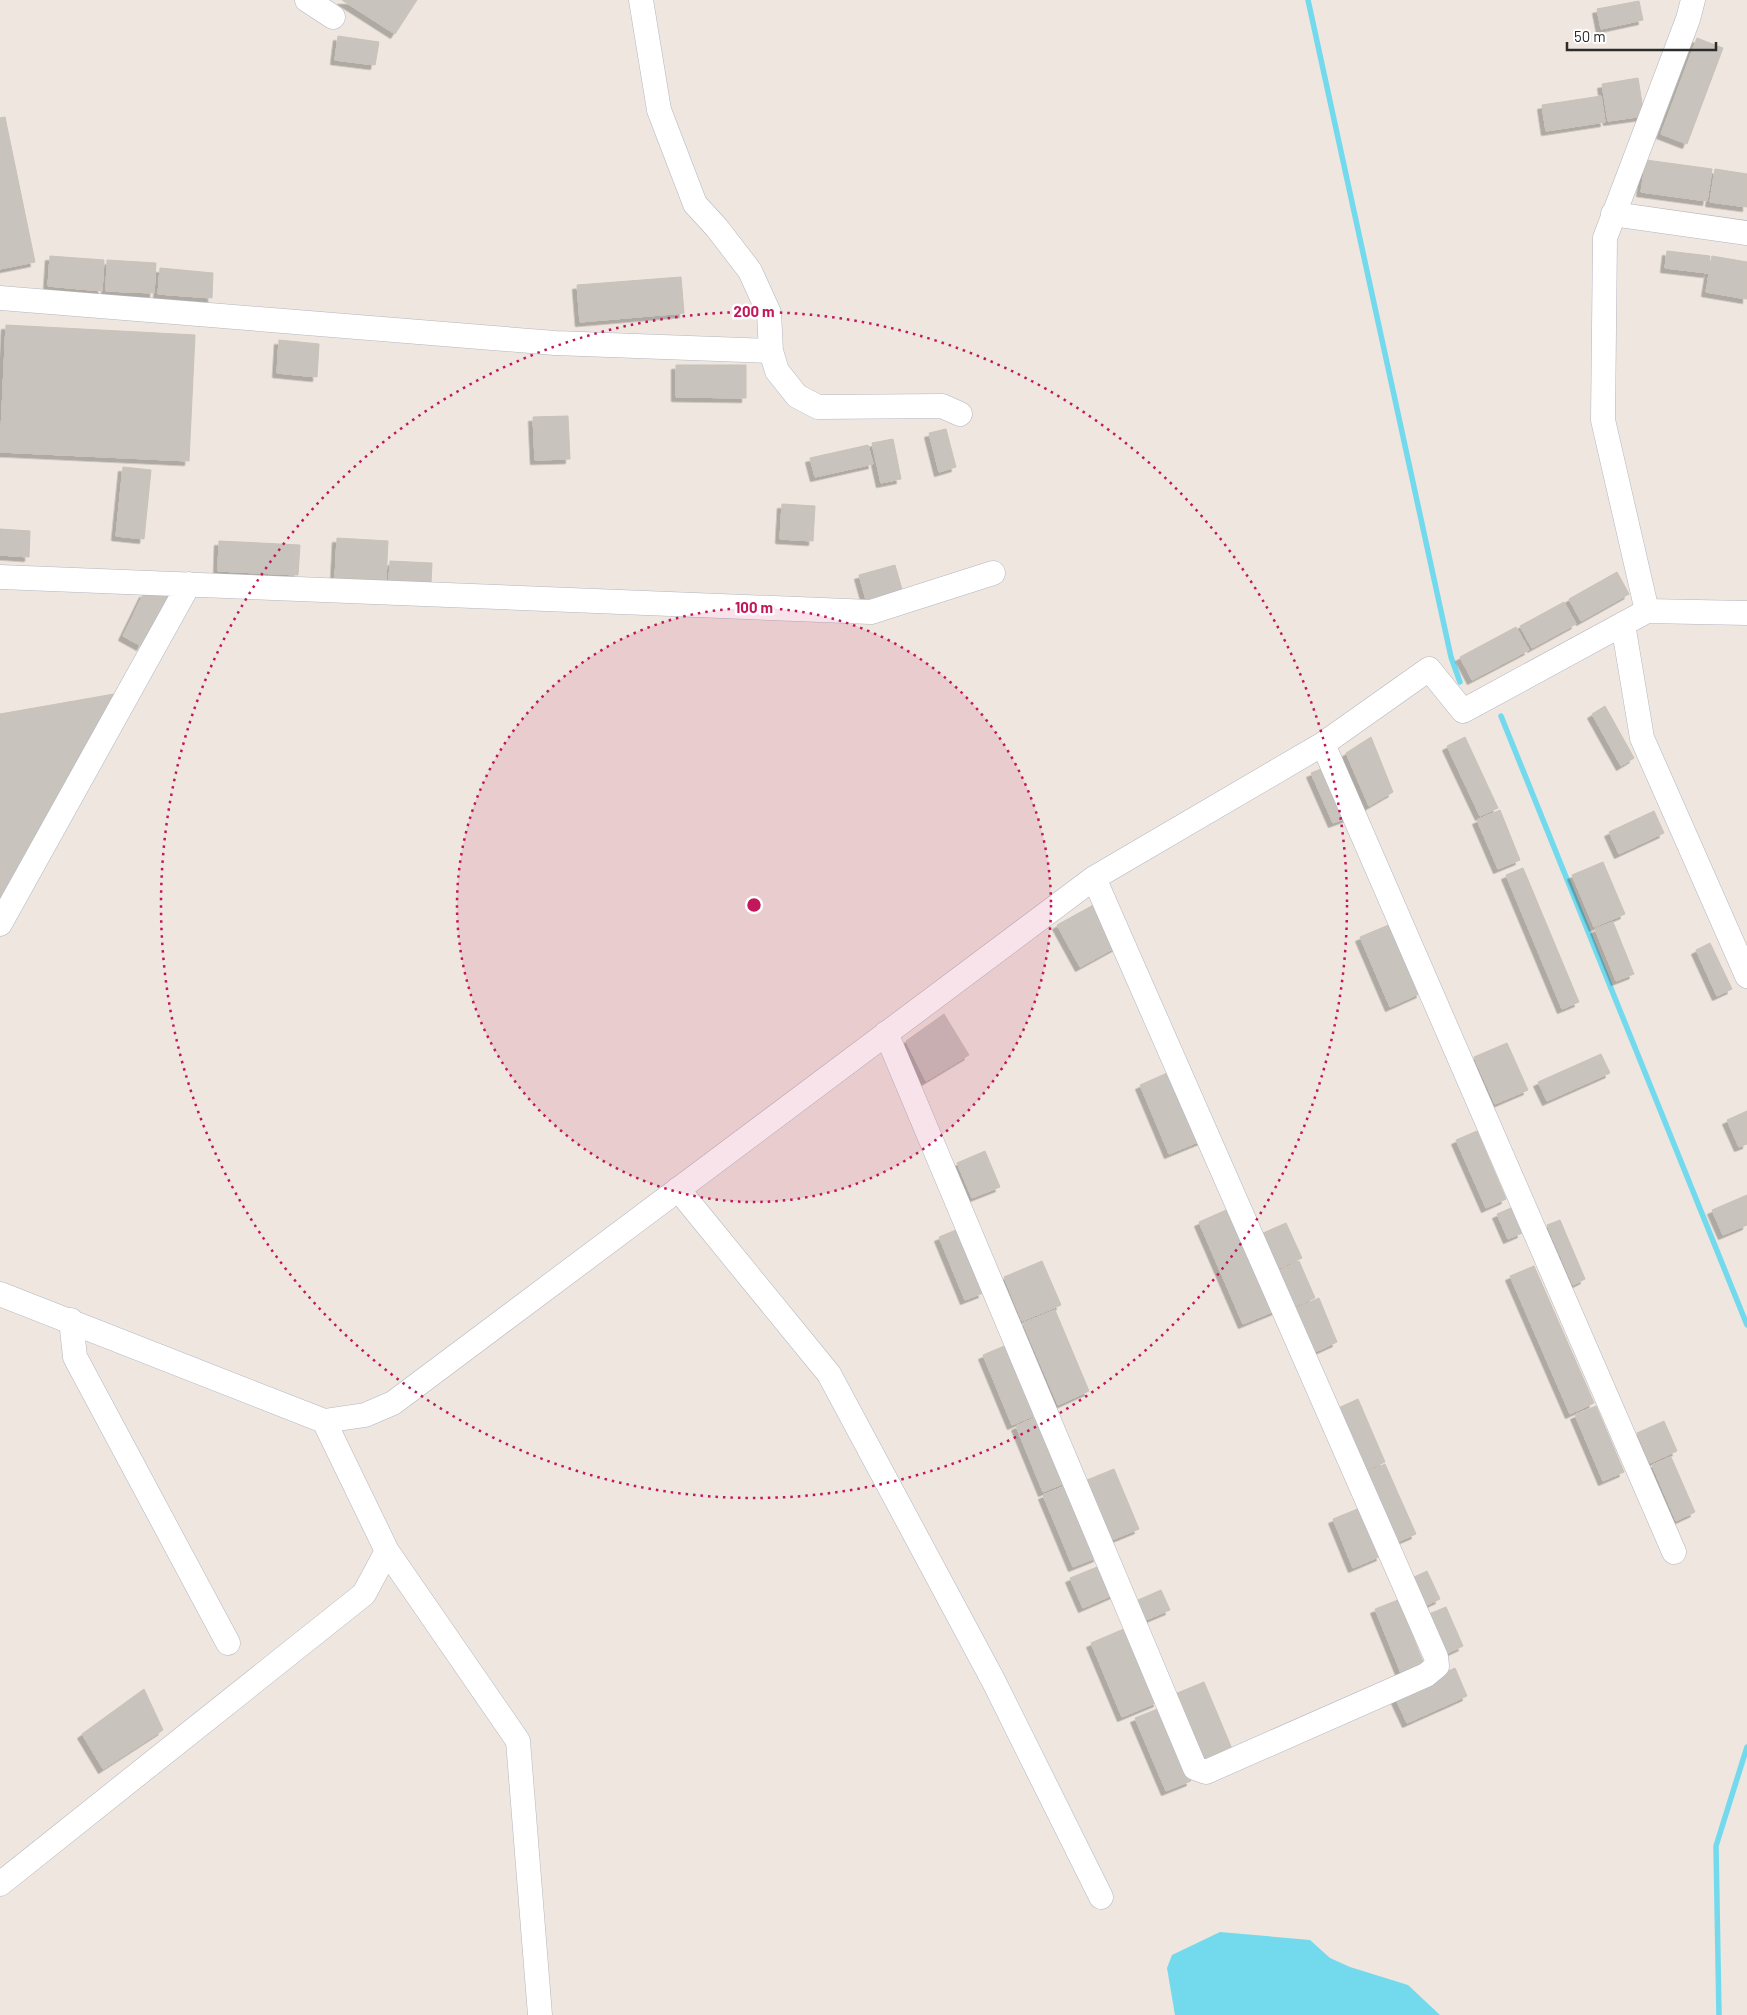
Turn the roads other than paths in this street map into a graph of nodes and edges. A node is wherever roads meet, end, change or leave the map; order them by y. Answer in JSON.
{"nodes":[{"id":1,"x":307,"y":0,"type":"edge"},
{"id":2,"x":641,"y":0,"type":"edge"},
{"id":3,"x":1693,"y":0,"type":"edge"},
{"id":4,"x":333,"y":17,"type":"dead end"},
{"id":5,"x":1613,"y":214,"type":"junction"},
{"id":6,"x":1747,"y":233,"type":"edge"},
{"id":7,"x":0,"y":298,"type":"edge"},
{"id":8,"x":771,"y":351,"type":"junction"},
{"id":9,"x":960,"y":414,"type":"dead end"},
{"id":10,"x":993,"y":573,"type":"dead end"},
{"id":11,"x":0,"y":576,"type":"edge"},
{"id":12,"x":189,"y":584,"type":"junction"},
{"id":13,"x":1647,"y":611,"type":"junction"},
{"id":14,"x":1747,"y":613,"type":"edge"},
{"id":15,"x":1623,"y":624,"type":"junction"},
{"id":16,"x":1323,"y":744,"type":"junction"},
{"id":17,"x":1094,"y":878,"type":"junction"},
{"id":18,"x":0,"y":924,"type":"edge"},
{"id":19,"x":1747,"y":976,"type":"edge"},
{"id":20,"x":886,"y":1033,"type":"junction"},
{"id":21,"x":678,"y":1189,"type":"junction"},
{"id":22,"x":0,"y":1294,"type":"edge"},
{"id":23,"x":71,"y":1320,"type":"junction"},
{"id":24,"x":324,"y":1420,"type":"junction"},
{"id":25,"x":387,"y":1551,"type":"junction"},
{"id":26,"x":1674,"y":1552,"type":"dead end"},
{"id":27,"x":228,"y":1643,"type":"dead end"},
{"id":28,"x":0,"y":1884,"type":"edge"},
{"id":29,"x":1101,"y":1897,"type":"dead end"},
{"id":30,"x":540,"y":2015,"type":"edge"}],
"edges":[{"from":1,"to":4,"type":"street"},
{"from":2,"to":8,"type":"street"},
{"from":3,"to":5,"type":"street"},
{"from":5,"to":6,"type":"street"},
{"from":5,"to":13,"type":"street"},
{"from":7,"to":8,"type":"street"},
{"from":8,"to":9,"type":"street"},
{"from":10,"to":12,"type":"street"},
{"from":11,"to":12,"type":"street"},
{"from":12,"to":18,"type":"street"},
{"from":13,"to":14,"type":"street"},
{"from":13,"to":15,"type":"street"},
{"from":15,"to":16,"type":"street"},
{"from":15,"to":19,"type":"street"},
{"from":16,"to":17,"type":"street"},
{"from":16,"to":26,"type":"street"},
{"from":17,"to":20,"type":"street"},
{"from":17,"to":20,"type":"street"},
{"from":20,"to":21,"type":"street"},
{"from":21,"to":24,"type":"street"},
{"from":21,"to":29,"type":"street"},
{"from":22,"to":23,"type":"street"},
{"from":23,"to":24,"type":"street"},
{"from":23,"to":27,"type":"street"},
{"from":24,"to":25,"type":"street"},
{"from":25,"to":28,"type":"street"},
{"from":25,"to":30,"type":"street"}]}
